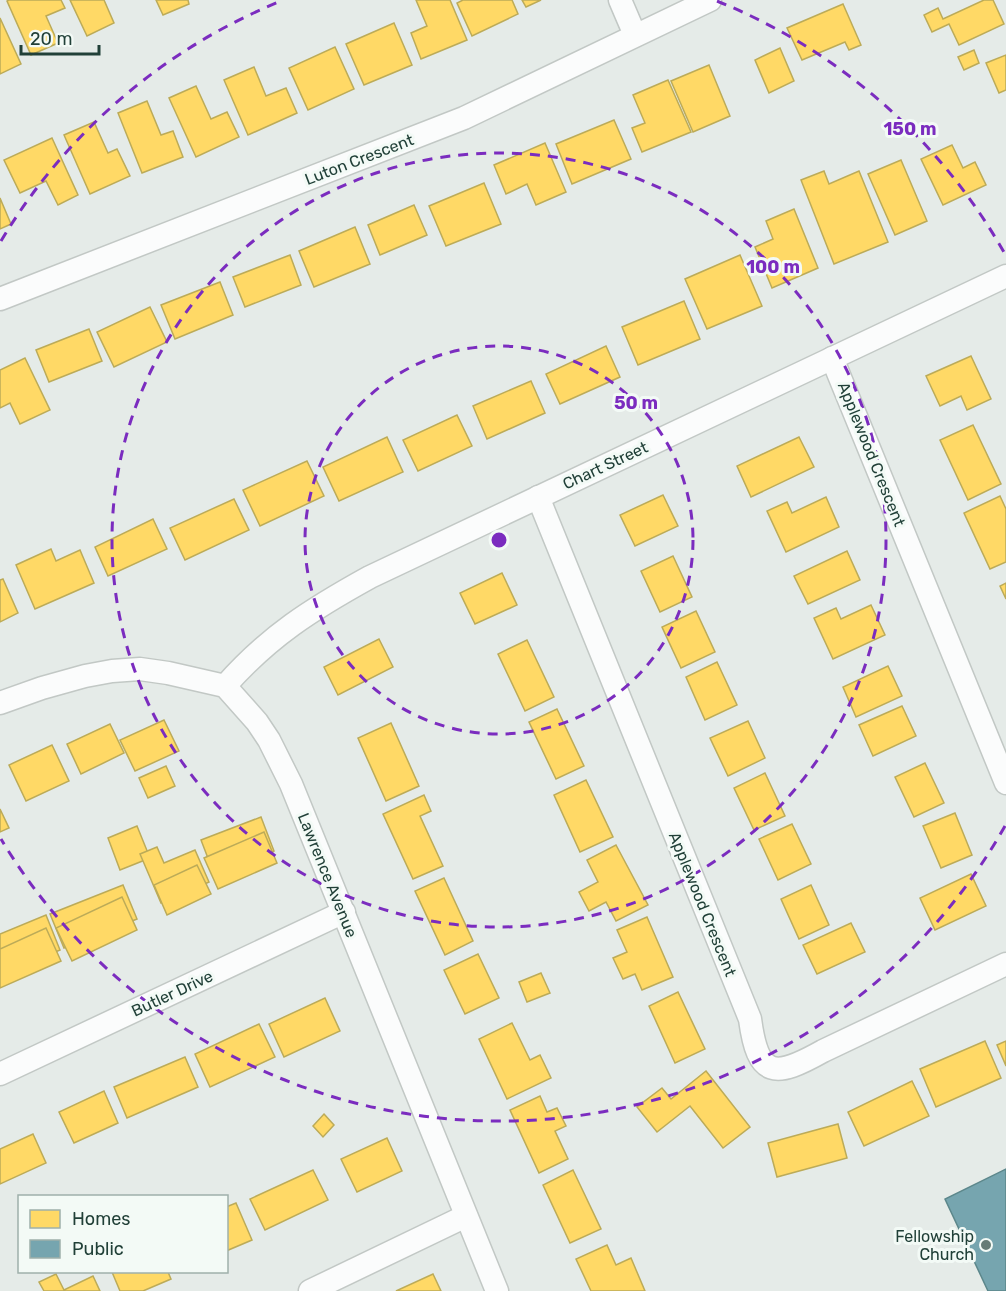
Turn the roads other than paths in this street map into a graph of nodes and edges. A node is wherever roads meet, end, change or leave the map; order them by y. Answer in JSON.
{"nodes":[{"id":1,"x":620,"y":0,"type":"edge"},
{"id":2,"x":710,"y":0,"type":"edge"},
{"id":3,"x":635,"y":35,"type":"junction"},
{"id":4,"x":1006,"y":276,"type":"edge"},
{"id":5,"x":0,"y":299,"type":"edge"},
{"id":6,"x":832,"y":358,"type":"junction"},
{"id":7,"x":538,"y":497,"type":"junction"},
{"id":8,"x":225,"y":686,"type":"junction"},
{"id":9,"x":0,"y":704,"type":"edge"},
{"id":10,"x":1006,"y":783,"type":"edge"},
{"id":11,"x":344,"y":912,"type":"junction"},
{"id":12,"x":1006,"y":963,"type":"edge"},
{"id":13,"x":0,"y":1074,"type":"edge"},
{"id":14,"x":466,"y":1216,"type":"junction"},
{"id":15,"x":310,"y":1291,"type":"edge"},
{"id":16,"x":497,"y":1291,"type":"edge"}],
"edges":[{"from":1,"to":3,"type":"street"},
{"from":2,"to":3,"type":"street","name":"Luton Crescent"},
{"from":3,"to":5,"type":"street","name":"Luton Crescent"},
{"from":4,"to":6,"type":"street","name":"Chart Street"},
{"from":6,"to":7,"type":"street","name":"Chart Street"},
{"from":6,"to":10,"type":"street","name":"Applewood Crescent"},
{"from":7,"to":8,"type":"street","name":"Chart Street"},
{"from":7,"to":12,"type":"street","name":"Applewood Crescent"},
{"from":8,"to":9,"type":"street"},
{"from":8,"to":11,"type":"street","name":"Lawrence Avenue"},
{"from":11,"to":13,"type":"street","name":"Butler Drive"},
{"from":11,"to":14,"type":"street","name":"Lawrence Avenue"},
{"from":14,"to":15,"type":"street"},
{"from":14,"to":16,"type":"street","name":"Lawrence Avenue"}]}
